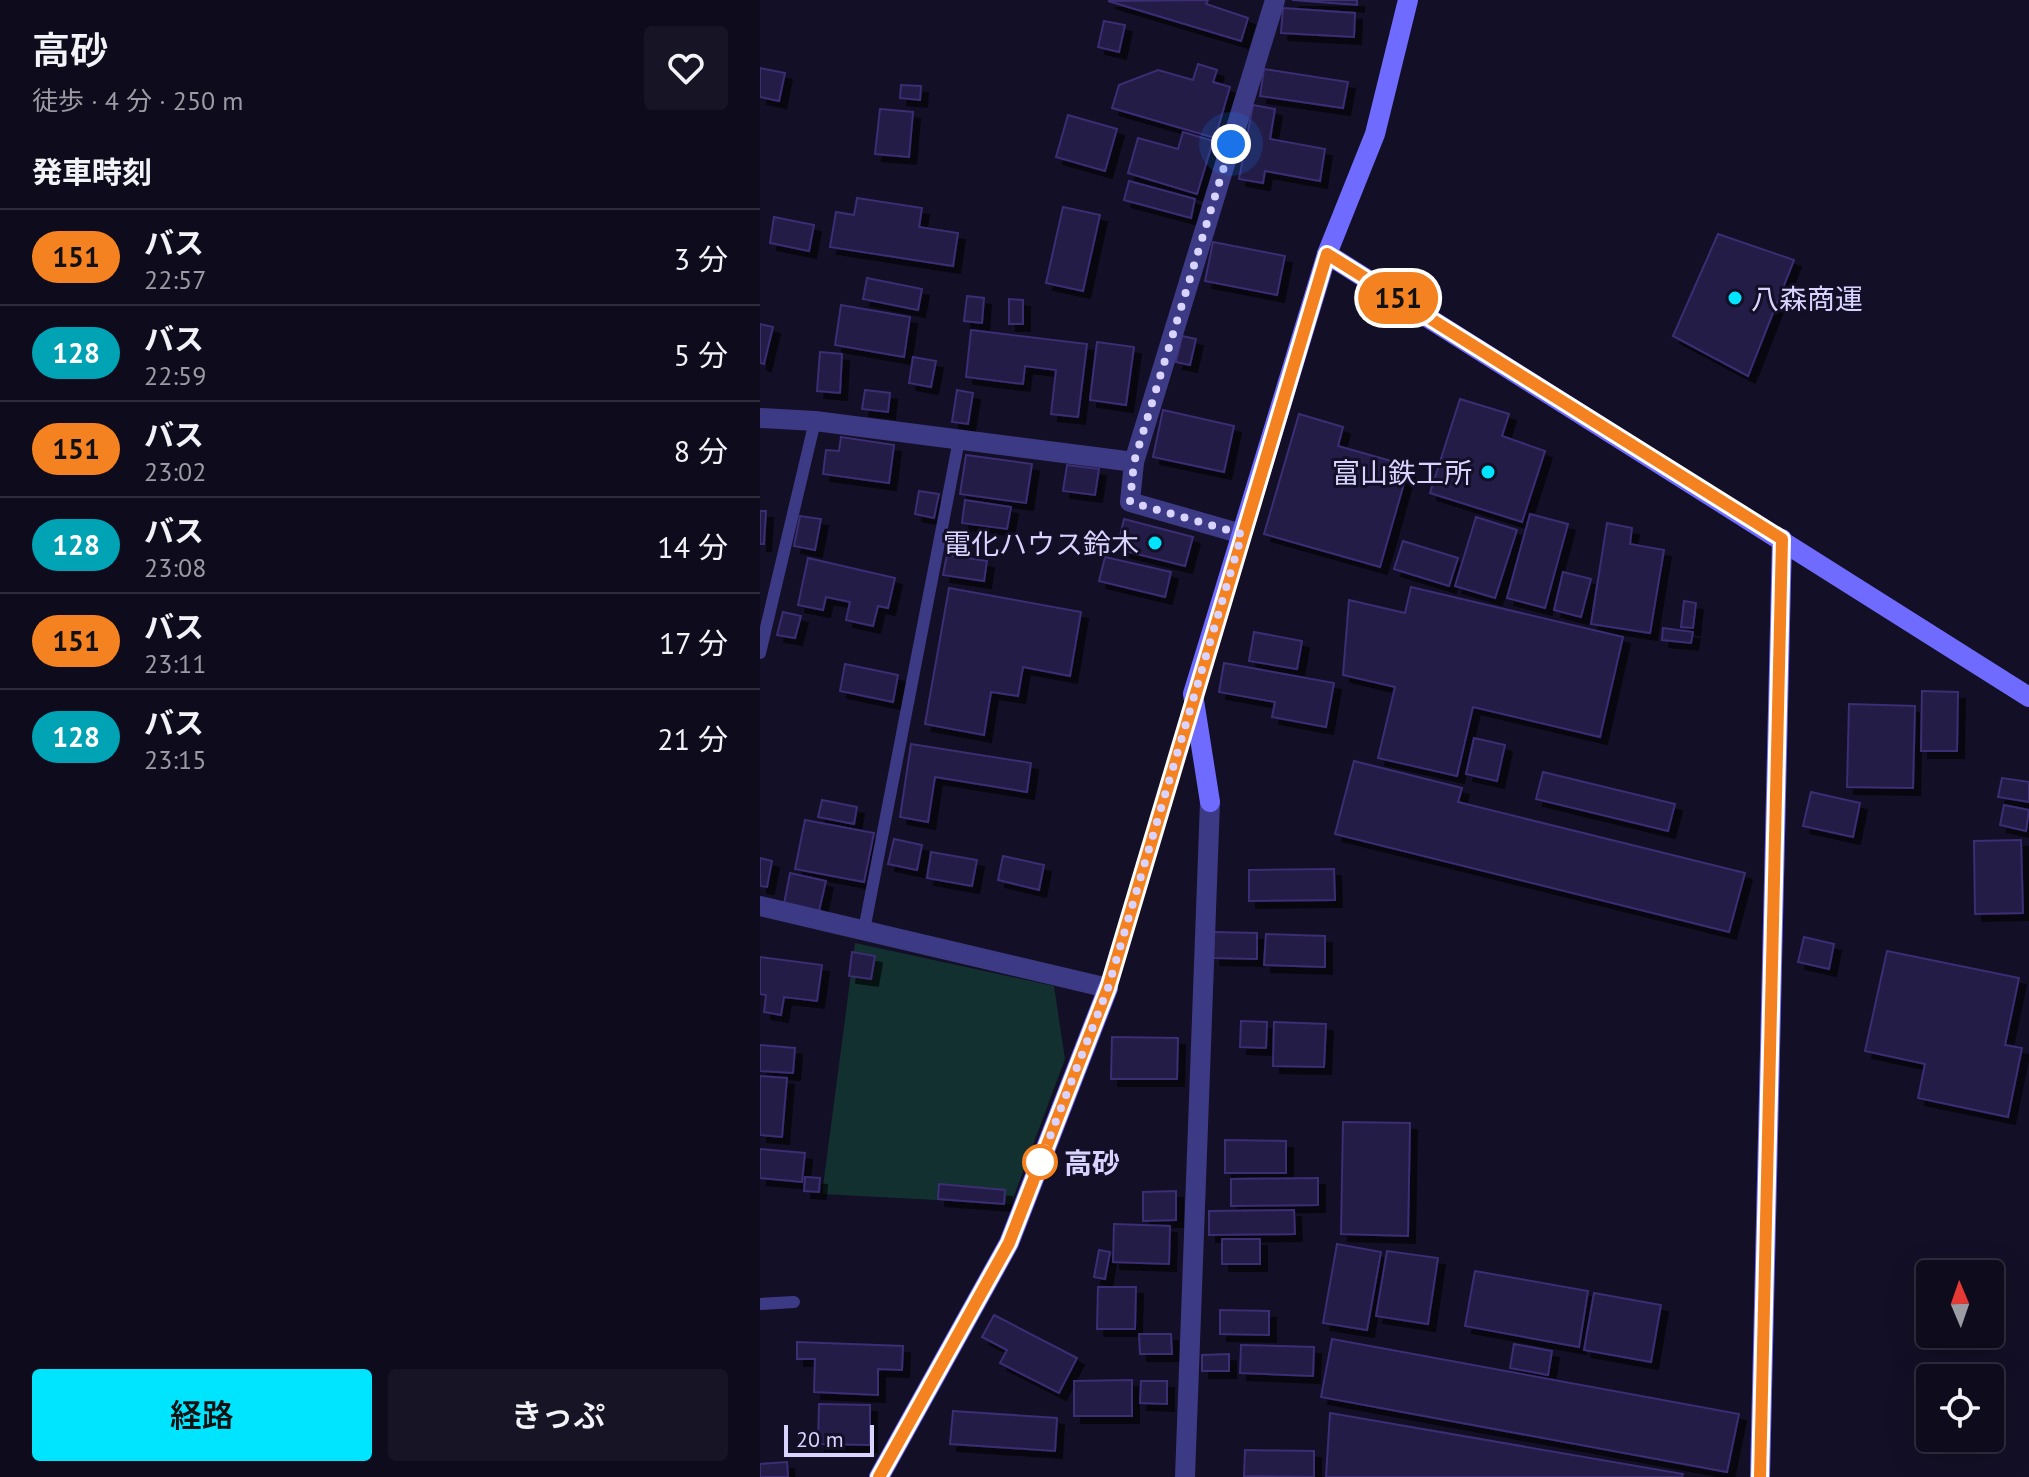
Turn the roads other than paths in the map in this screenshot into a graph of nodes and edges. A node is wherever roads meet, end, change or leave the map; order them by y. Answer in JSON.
{"nodes":[{"id":1,"x":1275,"y":0,"type":"edge"},
{"id":2,"x":1408,"y":0,"type":"edge"},
{"id":3,"x":1327,"y":254,"type":"junction"},
{"id":4,"x":760,"y":418,"type":"edge"},
{"id":5,"x":815,"y":421,"type":"junction"},
{"id":6,"x":959,"y":440,"type":"junction"},
{"id":7,"x":1134,"y":462,"type":"junction"},
{"id":8,"x":1242,"y":534,"type":"junction"},
{"id":9,"x":1782,"y":539,"type":"junction"},
{"id":10,"x":760,"y":653,"type":"edge"},
{"id":11,"x":1193,"y":694,"type":"junction"},
{"id":12,"x":2029,"y":697,"type":"edge"},
{"id":13,"x":760,"y":906,"type":"edge"},
{"id":14,"x":864,"y":930,"type":"junction"},
{"id":15,"x":1108,"y":988,"type":"junction"},
{"id":16,"x":794,"y":1302,"type":"dead end"},
{"id":17,"x":760,"y":1304,"type":"edge"},
{"id":18,"x":879,"y":1477,"type":"edge"},
{"id":19,"x":1185,"y":1477,"type":"edge"},
{"id":20,"x":1760,"y":1477,"type":"edge"}],
"edges":[{"from":1,"to":7,"type":"street"},
{"from":2,"to":3,"type":"street"},
{"from":3,"to":8,"type":"street"},
{"from":3,"to":9,"type":"street"},
{"from":4,"to":5,"type":"street"},
{"from":5,"to":6,"type":"street"},
{"from":5,"to":10,"type":"lane"},
{"from":6,"to":7,"type":"street"},
{"from":6,"to":14,"type":"lane"},
{"from":7,"to":8,"type":"street"},
{"from":8,"to":11,"type":"street"},
{"from":9,"to":12,"type":"street"},
{"from":9,"to":20,"type":"street"},
{"from":11,"to":15,"type":"lane"},
{"from":11,"to":19,"type":"street"},
{"from":13,"to":14,"type":"street"},
{"from":14,"to":15,"type":"street"},
{"from":15,"to":18,"type":"street"},
{"from":16,"to":17,"type":"lane"}]}
